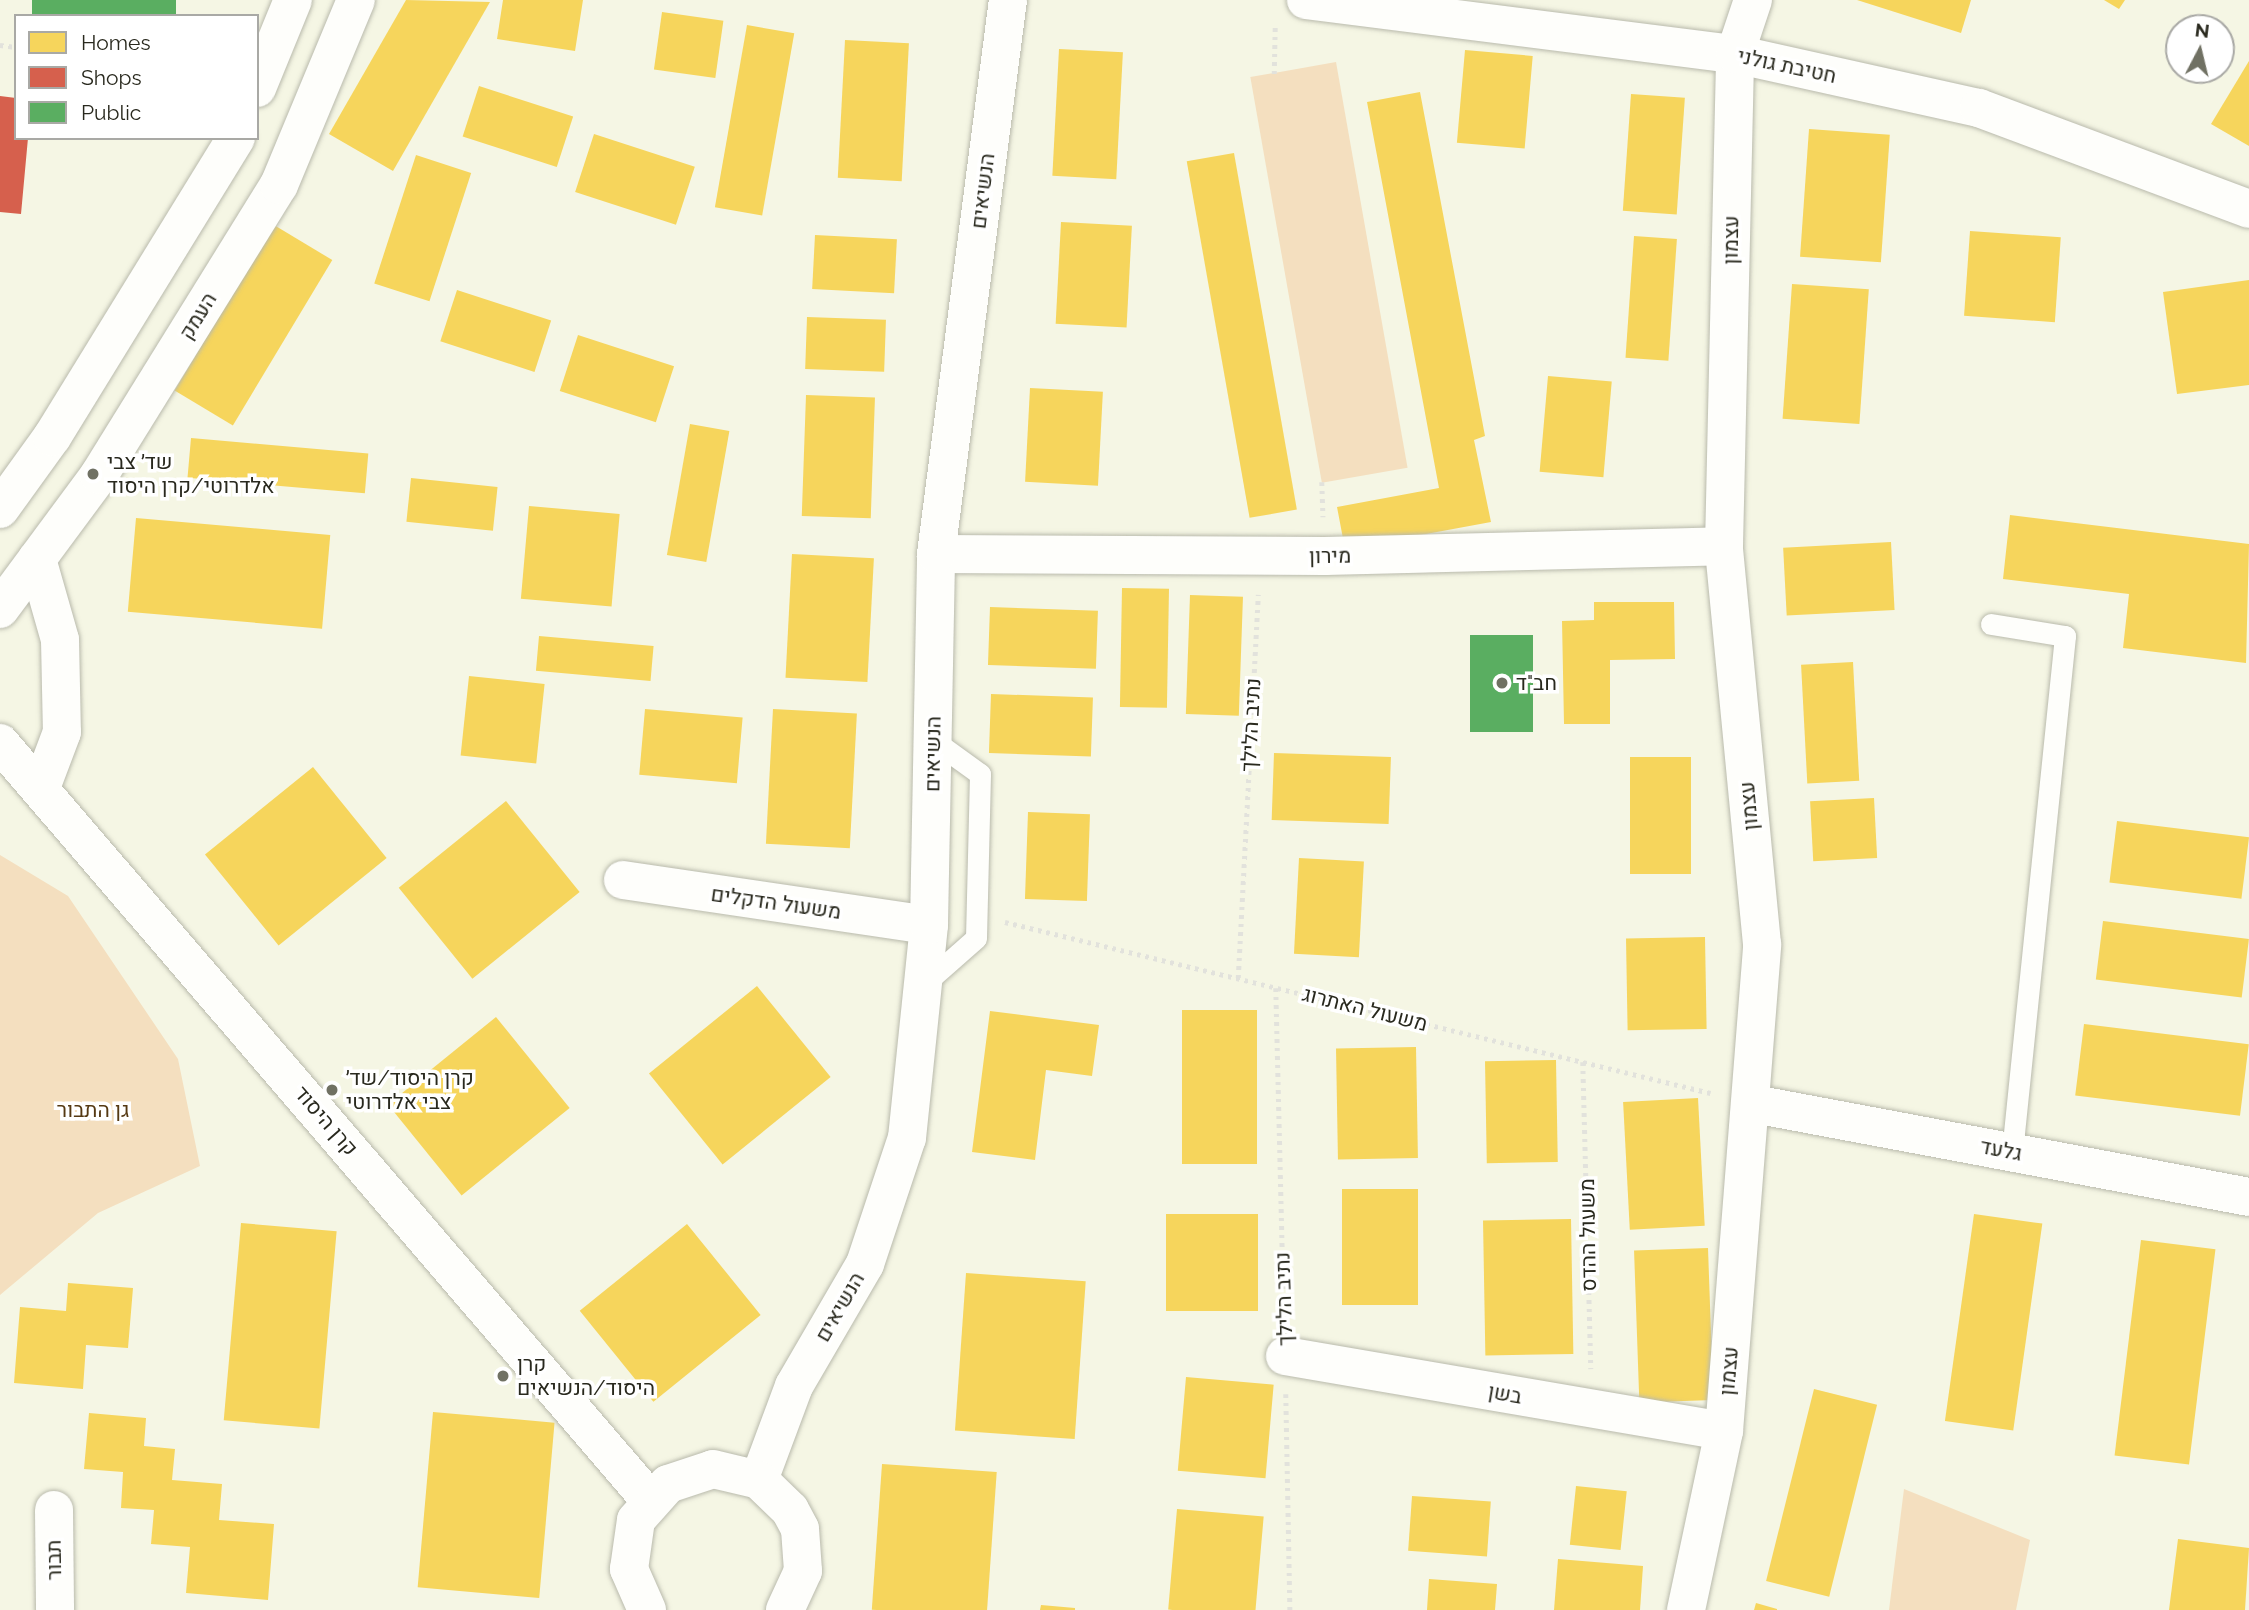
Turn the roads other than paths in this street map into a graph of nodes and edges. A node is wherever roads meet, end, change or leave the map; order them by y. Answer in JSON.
{"nodes":[{"id":1,"x":356,"y":0,"type":"edge"},
{"id":2,"x":1009,"y":0,"type":"edge"},
{"id":3,"x":1754,"y":0,"type":"edge"},
{"id":4,"x":287,"y":5,"type":"edge"},
{"id":5,"x":1291,"y":6,"type":"edge"},
{"id":6,"x":1735,"y":54,"type":"junction"},
{"id":7,"x":259,"y":82,"type":"edge"},
{"id":8,"x":235,"y":140,"type":"edge"},
{"id":9,"x":2249,"y":209,"type":"edge"},
{"id":10,"x":0,"y":509,"type":"edge"},
{"id":11,"x":1724,"y":546,"type":"junction"},
{"id":12,"x":936,"y":554,"type":"junction"},
{"id":13,"x":37,"y":559,"type":"junction"},
{"id":14,"x":0,"y":609,"type":"edge"},
{"id":15,"x":1991,"y":624,"type":"dead end"},
{"id":16,"x":933,"y":740,"type":"junction"},
{"id":17,"x":0,"y":743,"type":"edge"},
{"id":18,"x":22,"y":779,"type":"edge"},
{"id":19,"x":622,"y":880,"type":"dead end"},
{"id":20,"x":929,"y":925,"type":"junction"},
{"id":21,"x":922,"y":986,"type":"junction"},
{"id":22,"x":1754,"y":1104,"type":"junction"},
{"id":23,"x":2012,"y":1152,"type":"junction"},
{"id":24,"x":2249,"y":1197,"type":"edge"},
{"id":25,"x":1285,"y":1356,"type":"road end"},
{"id":26,"x":1724,"y":1431,"type":"junction"},
{"id":27,"x":759,"y":1480,"type":"junction"},
{"id":28,"x":650,"y":1500,"type":"junction"},
{"id":29,"x":54,"y":1510,"type":"dead end"},
{"id":30,"x":55,"y":1610,"type":"edge"},
{"id":31,"x":647,"y":1610,"type":"edge"},
{"id":32,"x":785,"y":1610,"type":"edge"},
{"id":33,"x":1686,"y":1610,"type":"edge"}],
"edges":[{"from":1,"to":13,"type":"street","name":"העמק"},
{"from":2,"to":12,"type":"street","name":"הנשיאים"},
{"from":3,"to":6,"type":"street","name":"עצמון"},
{"from":4,"to":7,"type":"street"},
{"from":5,"to":6,"type":"street","name":"חטיבת גולני"},
{"from":6,"to":9,"type":"street","name":"חטיבת גולני"},
{"from":6,"to":11,"type":"street","name":"עצמון"},
{"from":8,"to":10,"type":"street"},
{"from":11,"to":12,"type":"street","name":"מירון"},
{"from":11,"to":22,"type":"street","name":"עצמון"},
{"from":12,"to":16,"type":"street","name":"הנשיאים"},
{"from":13,"to":14,"type":"street","name":"העמק"},
{"from":13,"to":18,"type":"street"},
{"from":15,"to":23,"type":"lane"},
{"from":16,"to":20,"type":"street","name":"הנשיאים"},
{"from":16,"to":21,"type":"lane"},
{"from":17,"to":18,"type":"street","name":"קרן היסוד"},
{"from":18,"to":28,"type":"street","name":"קרן היסוד"},
{"from":19,"to":20,"type":"street","name":"משעול הדקלים"},
{"from":20,"to":21,"type":"street","name":"הנשיאים"},
{"from":21,"to":27,"type":"street","name":"הנשיאים"},
{"from":22,"to":23,"type":"street","name":"גלעד"},
{"from":22,"to":26,"type":"street","name":"עצמון"},
{"from":23,"to":24,"type":"street","name":"גלעד"},
{"from":25,"to":26,"type":"street","name":"בשן"},
{"from":26,"to":33,"type":"street","name":"עצמון"},
{"from":27,"to":28,"type":"street"},
{"from":27,"to":32,"type":"street"},
{"from":28,"to":31,"type":"street"},
{"from":29,"to":30,"type":"street","name":"תבור"}]}
